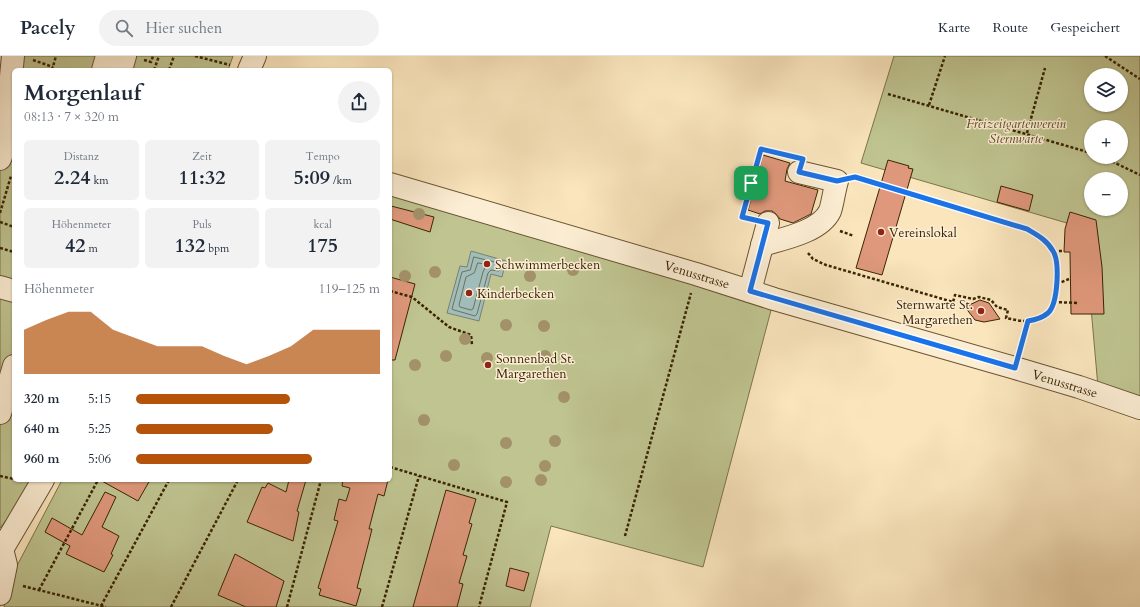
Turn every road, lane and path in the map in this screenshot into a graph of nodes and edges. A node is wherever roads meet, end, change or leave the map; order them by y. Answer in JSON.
{"nodes":[{"id":1,"x":56,"y":56,"type":"edge"},
{"id":2,"x":107,"y":56,"type":"edge"},
{"id":3,"x":174,"y":56,"type":"edge"},
{"id":4,"x":195,"y":56,"type":"edge"},
{"id":5,"x":255,"y":56,"type":"edge"},
{"id":6,"x":945,"y":56,"type":"edge"},
{"id":7,"x":1105,"y":56,"type":"edge"},
{"id":8,"x":22,"y":58,"type":"edge"},
{"id":9,"x":20,"y":68,"type":"edge"},
{"id":10,"x":52,"y":68,"type":"edge"},
{"id":11,"x":104,"y":68,"type":"edge"},
{"id":12,"x":170,"y":68,"type":"edge"},
{"id":13,"x":240,"y":68,"type":"edge"},
{"id":14,"x":1045,"y":68,"type":"dead end"},
{"id":15,"x":1140,"y":79,"type":"edge"},
{"id":16,"x":888,"y":94,"type":"dead end"},
{"id":17,"x":929,"y":105,"type":"junction"},
{"id":18,"x":12,"y":108,"type":"edge"},
{"id":19,"x":1027,"y":133,"type":"junction"},
{"id":20,"x":1084,"y":151,"type":"edge"},
{"id":21,"x":1117,"y":164,"type":"edge"},
{"id":22,"x":6,"y":165,"type":"edge"},
{"id":23,"x":799,"y":172,"type":"joint"},
{"id":24,"x":1140,"y":175,"type":"edge"},
{"id":25,"x":837,"y":181,"type":"junction"},
{"id":26,"x":392,"y":185,"type":"edge"},
{"id":27,"x":0,"y":213,"type":"edge"},
{"id":28,"x":0,"y":222,"type":"edge"},
{"id":29,"x":768,"y":223,"type":"joint"},
{"id":30,"x":12,"y":226,"type":"edge"},
{"id":31,"x":799,"y":234,"type":"junction"},
{"id":32,"x":762,"y":245,"type":"junction"},
{"id":33,"x":0,"y":248,"type":"edge"},
{"id":34,"x":12,"y":251,"type":"edge"},
{"id":35,"x":1054,"y":251,"type":"junction"},
{"id":36,"x":1062,"y":251,"type":"dead end"},
{"id":37,"x":696,"y":274,"type":"junction"},
{"id":38,"x":1069,"y":279,"type":"dead end"},
{"id":39,"x":1057,"y":284,"type":"junction"},
{"id":40,"x":0,"y":287,"type":"edge"},
{"id":41,"x":12,"y":290,"type":"edge"},
{"id":42,"x":750,"y":291,"type":"junction"},
{"id":43,"x":392,"y":292,"type":"edge"},
{"id":44,"x":1054,"y":302,"type":"junction"},
{"id":45,"x":1079,"y":303,"type":"dead end"},
{"id":46,"x":1028,"y":321,"type":"junction"},
{"id":47,"x":472,"y":345,"type":"dead end"},
{"id":48,"x":1015,"y":368,"type":"junction"},
{"id":49,"x":12,"y":373,"type":"edge"},
{"id":50,"x":1140,"y":408,"type":"edge"},
{"id":51,"x":0,"y":413,"type":"edge"},
{"id":52,"x":392,"y":468,"type":"edge"},
{"id":53,"x":0,"y":476,"type":"edge"},
{"id":54,"x":419,"y":476,"type":"junction"},
{"id":55,"x":12,"y":479,"type":"edge"},
{"id":56,"x":42,"y":482,"type":"edge"},
{"id":57,"x":97,"y":482,"type":"edge"},
{"id":58,"x":168,"y":482,"type":"edge"},
{"id":59,"x":237,"y":482,"type":"edge"},
{"id":60,"x":320,"y":482,"type":"edge"},
{"id":61,"x":625,"y":536,"type":"dead end"},
{"id":62,"x":1,"y":551,"type":"edge"},
{"id":63,"x":2,"y":587,"type":"edge"},
{"id":64,"x":39,"y":590,"type":"junction"},
{"id":65,"x":101,"y":606,"type":"junction"},
{"id":66,"x":106,"y":607,"type":"edge"},
{"id":67,"x":171,"y":607,"type":"edge"},
{"id":68,"x":287,"y":607,"type":"edge"},
{"id":69,"x":382,"y":607,"type":"edge"},
{"id":70,"x":479,"y":607,"type":"edge"}],
"edges":[{"from":1,"to":10,"type":"path"},
{"from":2,"to":11,"type":"street"},
{"from":3,"to":12,"type":"path"},
{"from":4,"to":13,"type":"path"},
{"from":5,"to":13,"type":"street"},
{"from":6,"to":17,"type":"path"},
{"from":7,"to":15,"type":"path"},
{"from":8,"to":9,"type":"street"},
{"from":8,"to":10,"type":"path"},
{"from":14,"to":19,"type":"path"},
{"from":16,"to":17,"type":"path"},
{"from":17,"to":19,"type":"path"},
{"from":18,"to":22,"type":"street"},
{"from":19,"to":20,"type":"path"},
{"from":21,"to":24,"type":"path"},
{"from":22,"to":27,"type":"path"},
{"from":23,"to":25,"type":"street"},
{"from":23,"to":29,"type":"path"},
{"from":25,"to":31,"type":"street"},
{"from":25,"to":35,"type":"path"},
{"from":26,"to":37,"type":"street","name":"Venusstrasse"},
{"from":28,"to":30,"type":"path"},
{"from":29,"to":32,"type":"street"},
{"from":31,"to":32,"type":"street"},
{"from":31,"to":46,"type":"path"},
{"from":32,"to":42,"type":"street"},
{"from":33,"to":34,"type":"path"},
{"from":35,"to":36,"type":"path"},
{"from":35,"to":39,"type":"path"},
{"from":37,"to":42,"type":"street","name":"Venusstrasse"},
{"from":37,"to":61,"type":"path"},
{"from":38,"to":39,"type":"path"},
{"from":39,"to":44,"type":"path"},
{"from":40,"to":41,"type":"street"},
{"from":42,"to":48,"type":"street","name":"Venusstrasse"},
{"from":43,"to":47,"type":"path"},
{"from":44,"to":45,"type":"path"},
{"from":44,"to":46,"type":"path"},
{"from":46,"to":48,"type":"path"},
{"from":48,"to":50,"type":"street","name":"Venusstrasse"},
{"from":49,"to":51,"type":"street"},
{"from":52,"to":54,"type":"path"},
{"from":53,"to":55,"type":"path"},
{"from":54,"to":69,"type":"path"},
{"from":54,"to":70,"type":"path"},
{"from":56,"to":62,"type":"street"},
{"from":57,"to":64,"type":"path"},
{"from":58,"to":65,"type":"path"},
{"from":59,"to":67,"type":"path"},
{"from":60,"to":68,"type":"path"},
{"from":62,"to":63,"type":"street"},
{"from":63,"to":64,"type":"path"},
{"from":64,"to":65,"type":"path"},
{"from":65,"to":66,"type":"path"}]}
